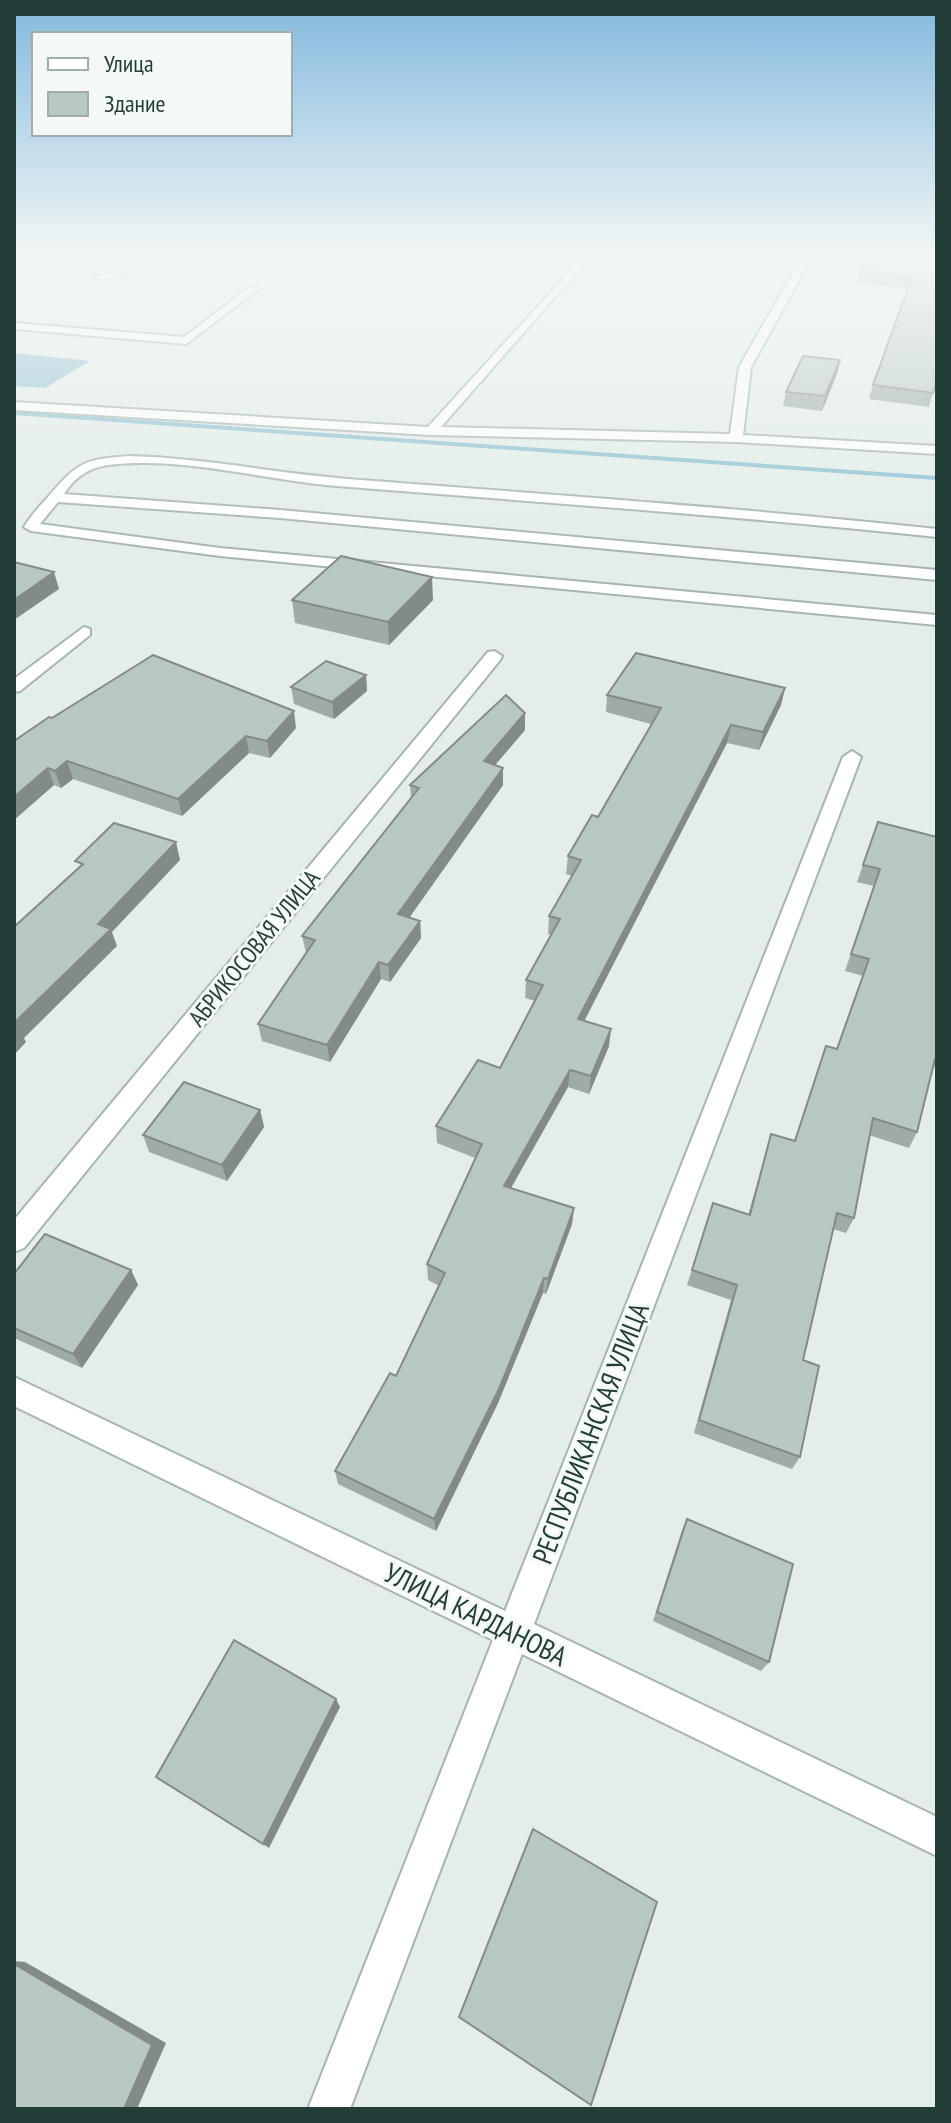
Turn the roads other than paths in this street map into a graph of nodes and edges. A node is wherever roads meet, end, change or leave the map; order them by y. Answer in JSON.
{"nodes":[{"id":1,"x":498,"y":356,"type":"edge"},
{"id":2,"x":751,"y":356,"type":"edge"},
{"id":3,"x":14,"y":406,"type":"edge"},
{"id":4,"x":431,"y":431,"type":"junction"},
{"id":5,"x":736,"y":438,"type":"junction"},
{"id":6,"x":937,"y":450,"type":"edge"},
{"id":7,"x":55,"y":498,"type":"junction"},
{"id":8,"x":561,"y":520,"type":"junction"},
{"id":9,"x":937,"y":533,"type":"edge"},
{"id":10,"x":937,"y":575,"type":"edge"},
{"id":11,"x":937,"y":620,"type":"edge"},
{"id":12,"x":84,"y":632,"type":"dead end"},
{"id":13,"x":494,"y":656,"type":"dead end"},
{"id":14,"x":14,"y":687,"type":"edge"},
{"id":15,"x":852,"y":757,"type":"dead end"},
{"id":16,"x":14,"y":1240,"type":"edge"},
{"id":17,"x":14,"y":1391,"type":"edge"},
{"id":18,"x":513,"y":1632,"type":"junction"},
{"id":19,"x":937,"y":1837,"type":"edge"},
{"id":20,"x":329,"y":2109,"type":"edge"}],
"edges":[{"from":1,"to":4,"type":"street"},
{"from":2,"to":5,"type":"street"},
{"from":3,"to":4,"type":"street"},
{"from":4,"to":5,"type":"street"},
{"from":5,"to":6,"type":"street"},
{"from":7,"to":8,"type":"street"},
{"from":7,"to":8,"type":"street"},
{"from":7,"to":11,"type":"street"},
{"from":8,"to":9,"type":"street"},
{"from":8,"to":10,"type":"street"},
{"from":12,"to":14,"type":"street"},
{"from":13,"to":16,"type":"street","name":"АБРИКОСОВАЯ УЛИЦА"},
{"from":15,"to":18,"type":"street","name":"РЕСПУБЛИКАНСКАЯ УЛИЦА"},
{"from":17,"to":18,"type":"street","name":"УЛИЦА КАРДАНОВА"},
{"from":18,"to":19,"type":"street","name":"УЛИЦА КАРДАНОВА"},
{"from":18,"to":20,"type":"street","name":"РЕСПУБЛИКАНСКАЯ УЛИЦА"}]}
